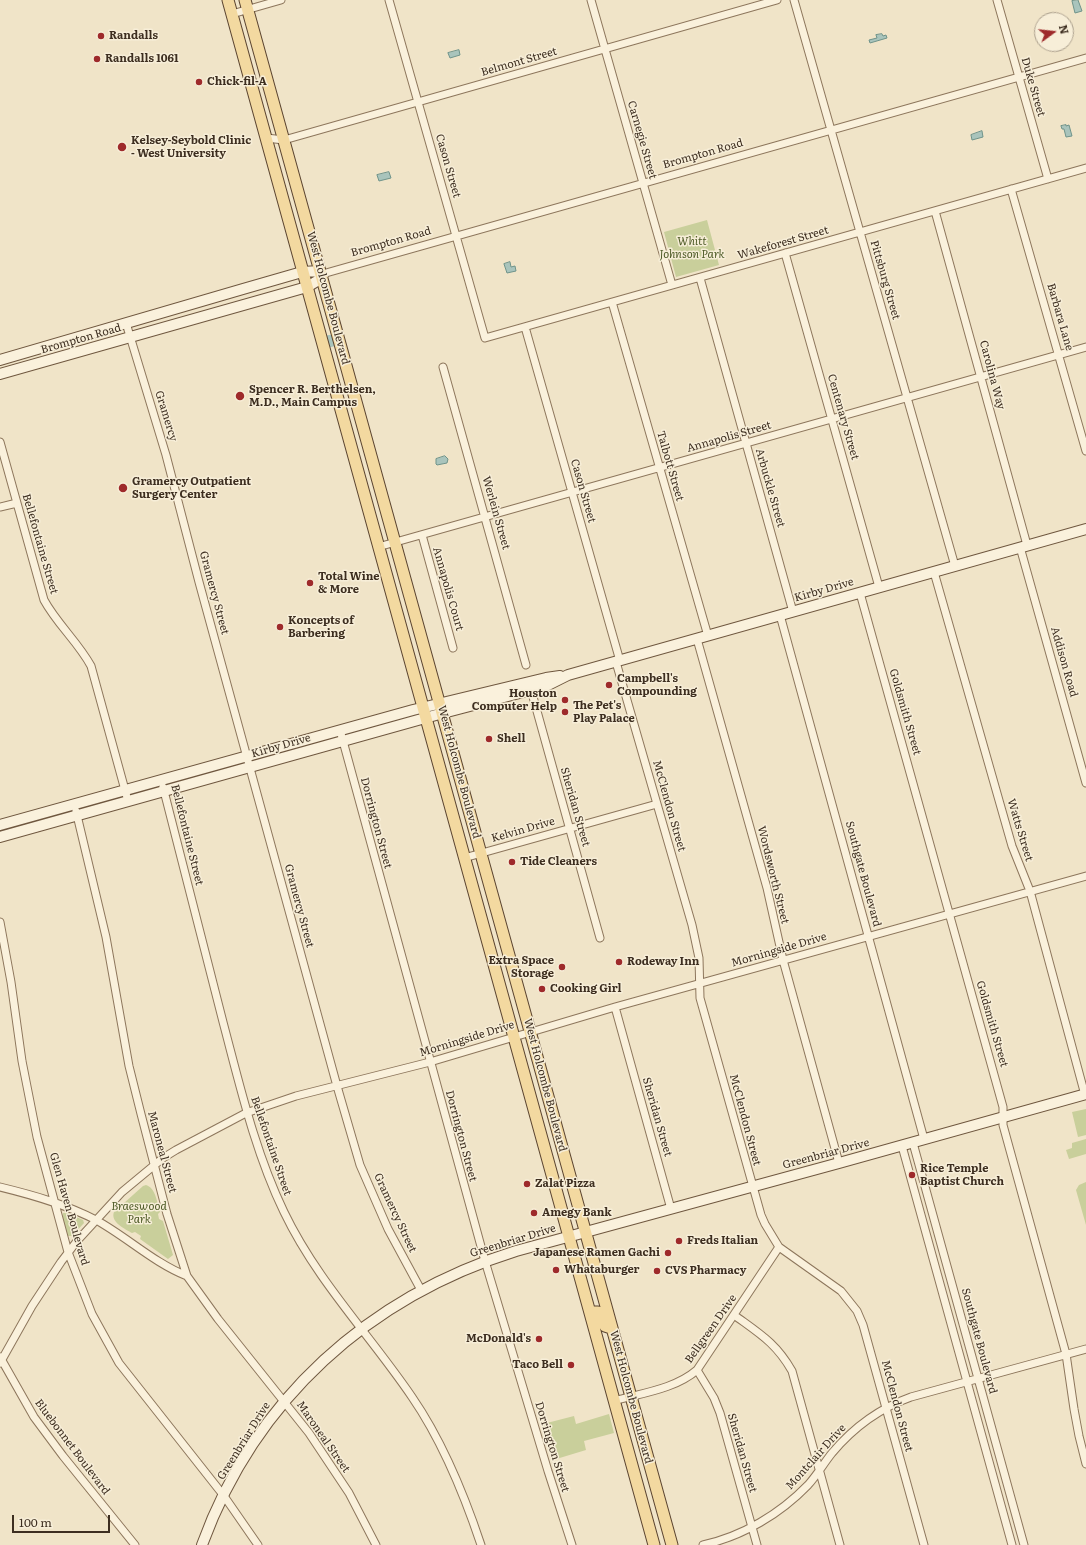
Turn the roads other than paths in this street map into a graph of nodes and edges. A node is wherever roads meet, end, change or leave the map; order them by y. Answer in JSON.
{"nodes":[{"id":1,"x":228,"y":0,"type":"edge"},
{"id":2,"x":281,"y":0,"type":"edge"},
{"id":3,"x":389,"y":0,"type":"edge"},
{"id":4,"x":590,"y":0,"type":"edge"},
{"id":5,"x":777,"y":0,"type":"edge"},
{"id":6,"x":794,"y":0,"type":"edge"},
{"id":7,"x":997,"y":0,"type":"edge"},
{"id":8,"x":246,"y":5,"type":"edge"},
{"id":9,"x":232,"y":14,"type":"junction"},
{"id":10,"x":604,"y":49,"type":"junction"},
{"id":11,"x":1086,"y":58,"type":"edge"},
{"id":12,"x":1019,"y":77,"type":"junction"},
{"id":13,"x":418,"y":102,"type":"junction"},
{"id":14,"x":831,"y":130,"type":"junction"},
{"id":15,"x":266,"y":138,"type":"junction"},
{"id":16,"x":284,"y":140,"type":"junction"},
{"id":17,"x":1086,"y":168,"type":"edge"},
{"id":18,"x":1048,"y":179,"type":"junction"},
{"id":19,"x":643,"y":184,"type":"junction"},
{"id":20,"x":1012,"y":189,"type":"junction"},
{"id":21,"x":935,"y":211,"type":"junction"},
{"id":22,"x":860,"y":232,"type":"junction"},
{"id":23,"x":456,"y":236,"type":"junction"},
{"id":24,"x":785,"y":253,"type":"junction"},
{"id":25,"x":302,"y":272,"type":"junction"},
{"id":26,"x":323,"y":274,"type":"junction"},
{"id":27,"x":700,"y":278,"type":"junction"},
{"id":28,"x":672,"y":286,"type":"junction"},
{"id":29,"x":307,"y":287,"type":"junction"},
{"id":30,"x":200,"y":301,"type":"junction"},
{"id":31,"x":612,"y":302,"type":"junction"},
{"id":32,"x":203,"y":317,"type":"junction"},
{"id":33,"x":126,"y":323,"type":"junction"},
{"id":34,"x":525,"y":327,"type":"junction"},
{"id":35,"x":131,"y":337,"type":"junction"},
{"id":36,"x":485,"y":338,"type":"joint"},
{"id":37,"x":1086,"y":347,"type":"edge"},
{"id":38,"x":1059,"y":354,"type":"junction"},
{"id":39,"x":0,"y":360,"type":"edge"},
{"id":40,"x":443,"y":367,"type":"dead end"},
{"id":41,"x":0,"y":374,"type":"edge"},
{"id":42,"x":981,"y":376,"type":"junction"},
{"id":43,"x":907,"y":397,"type":"junction"},
{"id":44,"x":832,"y":419,"type":"junction"},
{"id":45,"x":0,"y":442,"type":"edge"},
{"id":46,"x":746,"y":443,"type":"junction"},
{"id":47,"x":1086,"y":451,"type":"edge"},
{"id":48,"x":659,"y":468,"type":"junction"},
{"id":49,"x":572,"y":493,"type":"junction"},
{"id":50,"x":17,"y":503,"type":"junction"},
{"id":51,"x":0,"y":507,"type":"edge"},
{"id":52,"x":183,"y":517,"type":"joint"},
{"id":53,"x":486,"y":517,"type":"junction"},
{"id":54,"x":1086,"y":529,"type":"edge"},
{"id":55,"x":422,"y":536,"type":"junction"},
{"id":56,"x":395,"y":543,"type":"junction"},
{"id":57,"x":1024,"y":546,"type":"junction"},
{"id":58,"x":378,"y":547,"type":"junction"},
{"id":59,"x":955,"y":566,"type":"junction"},
{"id":60,"x":934,"y":572,"type":"junction"},
{"id":61,"x":879,"y":587,"type":"junction"},
{"id":62,"x":860,"y":593,"type":"junction"},
{"id":63,"x":793,"y":612,"type":"junction"},
{"id":64,"x":780,"y":616,"type":"junction"},
{"id":65,"x":708,"y":636,"type":"junction"},
{"id":66,"x":697,"y":639,"type":"junction"},
{"id":67,"x":453,"y":648,"type":"dead end"},
{"id":68,"x":618,"y":661,"type":"junction"},
{"id":69,"x":526,"y":665,"type":"dead end"},
{"id":70,"x":530,"y":686,"type":"junction"},
{"id":71,"x":441,"y":708,"type":"junction"},
{"id":72,"x":425,"y":713,"type":"junction"},
{"id":73,"x":340,"y":730,"type":"junction"},
{"id":74,"x":343,"y":741,"type":"junction"},
{"id":75,"x":247,"y":756,"type":"junction"},
{"id":76,"x":250,"y":768,"type":"junction"},
{"id":77,"x":161,"y":780,"type":"junction"},
{"id":78,"x":1086,"y":783,"type":"edge"},
{"id":79,"x":125,"y":790,"type":"junction"},
{"id":80,"x":164,"y":792,"type":"junction"},
{"id":81,"x":128,"y":802,"type":"junction"},
{"id":82,"x":74,"y":804,"type":"junction"},
{"id":83,"x":657,"y":804,"type":"junction"},
{"id":84,"x":77,"y":816,"type":"junction"},
{"id":85,"x":0,"y":825,"type":"edge"},
{"id":86,"x":570,"y":828,"type":"junction"},
{"id":87,"x":0,"y":837,"type":"edge"},
{"id":88,"x":481,"y":853,"type":"junction"},
{"id":89,"x":464,"y":858,"type":"junction"},
{"id":90,"x":1086,"y":876,"type":"edge"},
{"id":91,"x":1030,"y":891,"type":"junction"},
{"id":92,"x":949,"y":913,"type":"junction"},
{"id":93,"x":0,"y":922,"type":"edge"},
{"id":94,"x":869,"y":937,"type":"junction"},
{"id":95,"x":600,"y":938,"type":"dead end"},
{"id":96,"x":783,"y":960,"type":"junction"},
{"id":97,"x":699,"y":984,"type":"junction"},
{"id":98,"x":615,"y":1007,"type":"junction"},
{"id":99,"x":530,"y":1032,"type":"junction"},
{"id":100,"x":513,"y":1037,"type":"junction"},
{"id":101,"x":430,"y":1062,"type":"junction"},
{"id":102,"x":337,"y":1086,"type":"junction"},
{"id":103,"x":1085,"y":1095,"type":"edge"},
{"id":104,"x":246,"y":1113,"type":"junction"},
{"id":105,"x":1003,"y":1117,"type":"junction"},
{"id":106,"x":924,"y":1139,"type":"junction"},
{"id":107,"x":913,"y":1143,"type":"junction"},
{"id":108,"x":902,"y":1146,"type":"junction"},
{"id":109,"x":839,"y":1163,"type":"junction"},
{"id":110,"x":154,"y":1166,"type":"junction"},
{"id":111,"x":0,"y":1187,"type":"edge"},
{"id":112,"x":752,"y":1187,"type":"junction"},
{"id":113,"x":54,"y":1201,"type":"junction"},
{"id":114,"x":671,"y":1209,"type":"junction"},
{"id":115,"x":95,"y":1220,"type":"junction"},
{"id":116,"x":586,"y":1232,"type":"junction"},
{"id":117,"x":569,"y":1237,"type":"junction"},
{"id":118,"x":779,"y":1247,"type":"junction"},
{"id":119,"x":68,"y":1252,"type":"junction"},
{"id":120,"x":485,"y":1261,"type":"junction"},
{"id":121,"x":187,"y":1276,"type":"junction"},
{"id":122,"x":421,"y":1290,"type":"junction"},
{"id":123,"x":590,"y":1312,"type":"junction"},
{"id":124,"x":734,"y":1315,"type":"junction"},
{"id":125,"x":612,"y":1328,"type":"junction"},
{"id":126,"x":360,"y":1329,"type":"junction"},
{"id":127,"x":1086,"y":1349,"type":"edge"},
{"id":128,"x":1066,"y":1354,"type":"junction"},
{"id":129,"x":0,"y":1360,"type":"edge"},
{"id":130,"x":697,"y":1370,"type":"junction"},
{"id":131,"x":978,"y":1379,"type":"junction"},
{"id":132,"x":967,"y":1381,"type":"junction"},
{"id":133,"x":631,"y":1396,"type":"junction"},
{"id":134,"x":284,"y":1400,"type":"junction"},
{"id":135,"x":614,"y":1401,"type":"junction"},
{"id":136,"x":886,"y":1408,"type":"junction"},
{"id":137,"x":1086,"y":1464,"type":"edge"},
{"id":138,"x":820,"y":1471,"type":"junction"},
{"id":139,"x":224,"y":1496,"type":"junction"},
{"id":140,"x":752,"y":1527,"type":"junction"},
{"id":141,"x":135,"y":1545,"type":"edge"},
{"id":142,"x":202,"y":1545,"type":"edge"},
{"id":143,"x":258,"y":1545,"type":"edge"},
{"id":144,"x":376,"y":1545,"type":"edge"},
{"id":145,"x":481,"y":1545,"type":"edge"},
{"id":146,"x":572,"y":1545,"type":"edge"},
{"id":147,"x":654,"y":1545,"type":"edge"},
{"id":148,"x":672,"y":1545,"type":"edge"},
{"id":149,"x":703,"y":1545,"type":"edge"},
{"id":150,"x":757,"y":1545,"type":"edge"},
{"id":151,"x":840,"y":1545,"type":"edge"},
{"id":152,"x":924,"y":1545,"type":"edge"},
{"id":153,"x":1012,"y":1545,"type":"edge"},
{"id":154,"x":1024,"y":1545,"type":"edge"}],
"edges":[{"from":1,"to":9,"type":"main road","name":"West Holcombe Boulevard"},
{"from":2,"to":8,"type":"street"},
{"from":3,"to":13,"type":"street","name":"Cason Street"},
{"from":4,"to":10,"type":"street","name":"Carnegie Street"},
{"from":5,"to":10,"type":"street","name":"Belmont Street"},
{"from":6,"to":14,"type":"street","name":"Pittsburg Street"},
{"from":7,"to":12,"type":"street","name":"Duke Street"},
{"from":8,"to":9,"type":"street"},
{"from":8,"to":16,"type":"main road","name":"West Holcombe Boulevard"},
{"from":9,"to":15,"type":"main road","name":"West Holcombe Boulevard"},
{"from":10,"to":13,"type":"street","name":"Belmont Street"},
{"from":10,"to":19,"type":"street","name":"Carnegie Street"},
{"from":11,"to":12,"type":"street","name":"Brompton Road"},
{"from":12,"to":14,"type":"street","name":"Brompton Road"},
{"from":12,"to":18,"type":"street","name":"Duke Street"},
{"from":13,"to":16,"type":"street","name":"Belmont Street"},
{"from":13,"to":23,"type":"street","name":"Cason Street"},
{"from":14,"to":19,"type":"street","name":"Brompton Road"},
{"from":14,"to":22,"type":"street","name":"Pittsburg Street"},
{"from":15,"to":16,"type":"street","name":"Belmont Street"},
{"from":15,"to":25,"type":"main road","name":"West Holcombe Boulevard"},
{"from":16,"to":26,"type":"main road","name":"West Holcombe Boulevard"},
{"from":17,"to":18,"type":"street","name":"Wakeforest Street"},
{"from":18,"to":20,"type":"street","name":"Wakeforest Street"},
{"from":19,"to":23,"type":"street","name":"Brompton Road"},
{"from":19,"to":28,"type":"street","name":"Carnegie Street"},
{"from":20,"to":21,"type":"street","name":"Wakeforest Street"},
{"from":20,"to":38,"type":"street","name":"Barbara Lane"},
{"from":21,"to":22,"type":"street","name":"Wakeforest Street"},
{"from":21,"to":42,"type":"street","name":"Carolina Way"},
{"from":22,"to":24,"type":"street","name":"Wakeforest Street"},
{"from":22,"to":43,"type":"street","name":"Pittsburg Street"},
{"from":23,"to":26,"type":"street","name":"Brompton Road"},
{"from":23,"to":36,"type":"street","name":"Cason Street"},
{"from":24,"to":27,"type":"street","name":"Wakeforest Street"},
{"from":24,"to":44,"type":"street","name":"Centenary Street"},
{"from":25,"to":26,"type":"main road","name":"Brompton Road"},
{"from":25,"to":29,"type":"main road","name":"West Holcombe Boulevard"},
{"from":25,"to":30,"type":"main road","name":"Brompton Road"},
{"from":26,"to":29,"type":"main road","name":"Brompton Road"},
{"from":26,"to":56,"type":"main road","name":"West Holcombe Boulevard"},
{"from":27,"to":28,"type":"street","name":"Wakeforest Street"},
{"from":27,"to":46,"type":"street","name":"Arbuckle Street"},
{"from":28,"to":31,"type":"street","name":"Wakeforest Street"},
{"from":29,"to":32,"type":"main road","name":"Brompton Road"},
{"from":29,"to":58,"type":"main road","name":"West Holcombe Boulevard"},
{"from":30,"to":32,"type":"main road"},
{"from":30,"to":33,"type":"main road","name":"Brompton Road"},
{"from":31,"to":34,"type":"street","name":"Wakeforest Street"},
{"from":31,"to":48,"type":"street","name":"Talbott Street"},
{"from":32,"to":35,"type":"main road","name":"Brompton Road"},
{"from":33,"to":35,"type":"street","name":"Gramercy"},
{"from":33,"to":39,"type":"main road","name":"Brompton Road"},
{"from":34,"to":36,"type":"street","name":"Wakeforest Street"},
{"from":34,"to":49,"type":"street","name":"Cason Street"},
{"from":35,"to":41,"type":"main road","name":"Brompton Road"},
{"from":35,"to":52,"type":"street","name":"Gramercy"},
{"from":37,"to":38,"type":"street","name":"Annapolis Street"},
{"from":38,"to":42,"type":"street","name":"Annapolis Street"},
{"from":38,"to":47,"type":"street","name":"Barbara Lane"},
{"from":40,"to":53,"type":"street","name":"Werlein Street"},
{"from":42,"to":43,"type":"street","name":"Annapolis Street"},
{"from":42,"to":57,"type":"street","name":"Carolina Way"},
{"from":43,"to":44,"type":"street","name":"Annapolis Street"},
{"from":43,"to":59,"type":"street","name":"Pittsburg Street"},
{"from":44,"to":46,"type":"street","name":"Annapolis Street"},
{"from":44,"to":61,"type":"street","name":"Centenary Street"},
{"from":45,"to":50,"type":"street","name":"Bellefontaine Street"},
{"from":46,"to":48,"type":"street","name":"Annapolis Street"},
{"from":46,"to":63,"type":"street","name":"Arbuckle Street"},
{"from":48,"to":49,"type":"street","name":"Annapolis Street"},
{"from":48,"to":65,"type":"street","name":"Talbott Street"},
{"from":49,"to":53,"type":"street","name":"Annapolis Street"},
{"from":49,"to":68,"type":"street","name":"Cason Street"},
{"from":50,"to":51,"type":"street"},
{"from":50,"to":79,"type":"street","name":"Bellefontaine Street"},
{"from":52,"to":75,"type":"street","name":"Gramercy Street"},
{"from":53,"to":55,"type":"street","name":"Annapolis Street"},
{"from":53,"to":69,"type":"street","name":"Werlein Street"},
{"from":54,"to":57,"type":"main road","name":"Kirby Drive"},
{"from":55,"to":56,"type":"street","name":"Annapolis Street"},
{"from":55,"to":67,"type":"street","name":"Annapolis Court"},
{"from":56,"to":58,"type":"street","name":"Annapolis Street"},
{"from":56,"to":71,"type":"main road","name":"West Holcombe Boulevard"},
{"from":57,"to":59,"type":"main road","name":"Kirby Drive"},
{"from":57,"to":78,"type":"street","name":"Addison Road"},
{"from":58,"to":72,"type":"main road","name":"West Holcombe Boulevard"},
{"from":59,"to":60,"type":"main road","name":"Kirby Drive"},
{"from":60,"to":61,"type":"main road","name":"Kirby Drive"},
{"from":60,"to":91,"type":"street","name":"Watts Street"},
{"from":61,"to":62,"type":"main road","name":"Kirby Drive"},
{"from":62,"to":63,"type":"main road","name":"Kirby Drive"},
{"from":62,"to":92,"type":"street","name":"Goldsmith Street"},
{"from":63,"to":64,"type":"main road","name":"Kirby Drive"},
{"from":64,"to":65,"type":"main road","name":"Kirby Drive"},
{"from":64,"to":94,"type":"street","name":"Southgate Boulevard"},
{"from":65,"to":66,"type":"main road","name":"Kirby Drive"},
{"from":66,"to":68,"type":"main road","name":"Kirby Drive"},
{"from":66,"to":96,"type":"street","name":"Wordsworth Street"},
{"from":68,"to":70,"type":"main road","name":"Kirby Drive"},
{"from":68,"to":83,"type":"street","name":"McClendon Street"},
{"from":70,"to":71,"type":"main road","name":"Kirby Drive"},
{"from":70,"to":86,"type":"street","name":"Sheridan Street"},
{"from":71,"to":72,"type":"main road","name":"Kirby Drive"},
{"from":71,"to":88,"type":"main road","name":"West Holcombe Boulevard"},
{"from":72,"to":73,"type":"main road","name":"Kirby Drive"},
{"from":72,"to":74,"type":"main road","name":"Kirby Drive"},
{"from":72,"to":89,"type":"main road","name":"West Holcombe Boulevard"},
{"from":73,"to":74,"type":"street","name":"Dorrington Street"},
{"from":73,"to":75,"type":"main road","name":"Kirby Drive"},
{"from":74,"to":76,"type":"main road","name":"Kirby Drive"},
{"from":74,"to":101,"type":"street","name":"Dorrington Street"},
{"from":75,"to":76,"type":"street","name":"Gramercy Street"},
{"from":75,"to":77,"type":"main road","name":"Kirby Drive"},
{"from":76,"to":80,"type":"main road","name":"Kirby Drive"},
{"from":76,"to":102,"type":"street","name":"Gramercy Street"},
{"from":77,"to":79,"type":"main road","name":"Kirby Drive"},
{"from":77,"to":80,"type":"street","name":"Bellefontaine Street"},
{"from":79,"to":81,"type":"street","name":"Bellefontaine Street"},
{"from":79,"to":82,"type":"main road","name":"Kirby Drive"},
{"from":80,"to":81,"type":"main road","name":"Kirby Drive"},
{"from":80,"to":104,"type":"street","name":"Bellefontaine Street"},
{"from":81,"to":84,"type":"main road","name":"Kirby Drive"},
{"from":82,"to":84,"type":"street","name":"Maroneal Street"},
{"from":82,"to":85,"type":"main road","name":"Kirby Drive"},
{"from":83,"to":86,"type":"street","name":"Kelvin Drive"},
{"from":83,"to":97,"type":"street","name":"McClendon Street"},
{"from":84,"to":87,"type":"main road","name":"Kirby Drive"},
{"from":84,"to":110,"type":"street","name":"Maroneal Street"},
{"from":86,"to":88,"type":"street","name":"Kelvin Drive"},
{"from":86,"to":95,"type":"street","name":"Sheridan Street"},
{"from":88,"to":89,"type":"street","name":"Kelvin Drive"},
{"from":88,"to":99,"type":"main road","name":"West Holcombe Boulevard"},
{"from":89,"to":100,"type":"main road","name":"West Holcombe Boulevard"},
{"from":90,"to":91,"type":"street","name":"Morningside Drive"},
{"from":91,"to":92,"type":"street","name":"Morningside Drive"},
{"from":91,"to":103,"type":"street","name":"Watts Street"},
{"from":92,"to":94,"type":"street","name":"Morningside Drive"},
{"from":92,"to":105,"type":"street","name":"Goldsmith Street"},
{"from":93,"to":113,"type":"street","name":"Glen Haven Boulevard"},
{"from":94,"to":96,"type":"street","name":"Morningside Drive"},
{"from":94,"to":106,"type":"street","name":"Southgate Boulevard"},
{"from":96,"to":97,"type":"street","name":"Morningside Drive"},
{"from":96,"to":109,"type":"street","name":"Wordsworth Street"},
{"from":97,"to":98,"type":"street","name":"Morningside Drive"},
{"from":97,"to":112,"type":"street","name":"McClendon Street"},
{"from":98,"to":99,"type":"street","name":"Morningside Drive"},
{"from":98,"to":114,"type":"street","name":"Sheridan Street"},
{"from":99,"to":100,"type":"street","name":"Morningside Drive"},
{"from":99,"to":116,"type":"main road","name":"West Holcombe Boulevard"},
{"from":100,"to":101,"type":"street","name":"Morningside Drive"},
{"from":100,"to":117,"type":"main road","name":"West Holcombe Boulevard"},
{"from":101,"to":102,"type":"street","name":"Morningside Drive"},
{"from":101,"to":120,"type":"street","name":"Dorrington Street"},
{"from":102,"to":104,"type":"street","name":"Morningside Drive"},
{"from":102,"to":122,"type":"street","name":"Gramercy Street"},
{"from":103,"to":105,"type":"main road","name":"Greenbriar Drive"},
{"from":104,"to":110,"type":"street","name":"Morningside Drive"},
{"from":104,"to":126,"type":"street","name":"Bellefontaine Street"},
{"from":105,"to":106,"type":"main road","name":"Greenbriar Drive"},
{"from":105,"to":128,"type":"street","name":"Goldsmith Street"},
{"from":106,"to":107,"type":"main road","name":"Greenbriar Drive"},
{"from":107,"to":108,"type":"main road","name":"Greenbriar Drive"},
{"from":107,"to":131,"type":"street","name":"Southgate Boulevard"},
{"from":108,"to":109,"type":"main road","name":"Greenbriar Drive"},
{"from":108,"to":132,"type":"street","name":"Southgate Boulevard"},
{"from":109,"to":112,"type":"main road","name":"Greenbriar Drive"},
{"from":110,"to":115,"type":"street","name":"Morningside Drive"},
{"from":110,"to":121,"type":"street","name":"Maroneal Street"},
{"from":111,"to":113,"type":"street"},
{"from":112,"to":114,"type":"main road","name":"Greenbriar Drive"},
{"from":112,"to":118,"type":"street","name":"McClendon Street"},
{"from":113,"to":115,"type":"street"},
{"from":113,"to":119,"type":"street","name":"Glen Haven Boulevard"},
{"from":114,"to":116,"type":"main road","name":"Greenbriar Drive"},
{"from":115,"to":119,"type":"street","name":"Morningside Drive"},
{"from":115,"to":121,"type":"street"},
{"from":116,"to":117,"type":"main road","name":"Greenbriar Drive"},
{"from":116,"to":125,"type":"main road","name":"West Holcombe Boulevard"},
{"from":117,"to":120,"type":"main road","name":"Greenbriar Drive"},
{"from":117,"to":123,"type":"main road","name":"West Holcombe Boulevard"},
{"from":118,"to":124,"type":"street","name":"Bellgreen Drive"},
{"from":118,"to":136,"type":"street","name":"McClendon Street"},
{"from":119,"to":129,"type":"street","name":"Morningside Drive"},
{"from":119,"to":139,"type":"street","name":"Glen Haven Boulevard"},
{"from":120,"to":122,"type":"main road","name":"Greenbriar Drive"},
{"from":120,"to":146,"type":"street","name":"Dorrington Street"},
{"from":121,"to":134,"type":"street","name":"Maroneal Street"},
{"from":122,"to":126,"type":"main road","name":"Greenbriar Drive"},
{"from":123,"to":125,"type":"main road"},
{"from":123,"to":135,"type":"main road","name":"West Holcombe Boulevard"},
{"from":124,"to":130,"type":"street","name":"Bellgreen Drive"},
{"from":124,"to":138,"type":"street"},
{"from":125,"to":133,"type":"main road","name":"West Holcombe Boulevard"},
{"from":126,"to":134,"type":"main road","name":"Greenbriar Drive"},
{"from":126,"to":145,"type":"street","name":"Bellefontaine Street"},
{"from":127,"to":128,"type":"street","name":"Montclair Drive"},
{"from":128,"to":131,"type":"street","name":"Montclair Drive"},
{"from":128,"to":137,"type":"street","name":"Goldsmith Street"},
{"from":129,"to":141,"type":"street","name":"Bluebonnet Boulevard"},
{"from":130,"to":133,"type":"street","name":"Bellgreen Drive"},
{"from":130,"to":140,"type":"street","name":"Sheridan Street"},
{"from":131,"to":132,"type":"street","name":"Montclair Drive"},
{"from":131,"to":154,"type":"street","name":"Southgate Boulevard"},
{"from":132,"to":136,"type":"street","name":"Montclair Drive"},
{"from":132,"to":153,"type":"street","name":"Southgate Boulevard"},
{"from":133,"to":135,"type":"street","name":"Bellgreen Drive"},
{"from":133,"to":148,"type":"main road","name":"West Holcombe Boulevard"},
{"from":134,"to":139,"type":"main road","name":"Greenbriar Drive"},
{"from":134,"to":144,"type":"street","name":"Maroneal Street"},
{"from":135,"to":147,"type":"main road","name":"West Holcombe Boulevard"},
{"from":136,"to":138,"type":"street","name":"Montclair Drive"},
{"from":136,"to":152,"type":"street","name":"McClendon Street"},
{"from":138,"to":140,"type":"street","name":"Montclair Drive"},
{"from":138,"to":151,"type":"street"},
{"from":139,"to":142,"type":"main road","name":"Greenbriar Drive"},
{"from":139,"to":143,"type":"street","name":"Glen Haven Boulevard"},
{"from":140,"to":149,"type":"street","name":"Montclair Drive"},
{"from":140,"to":150,"type":"street","name":"Sheridan Street"}]}
